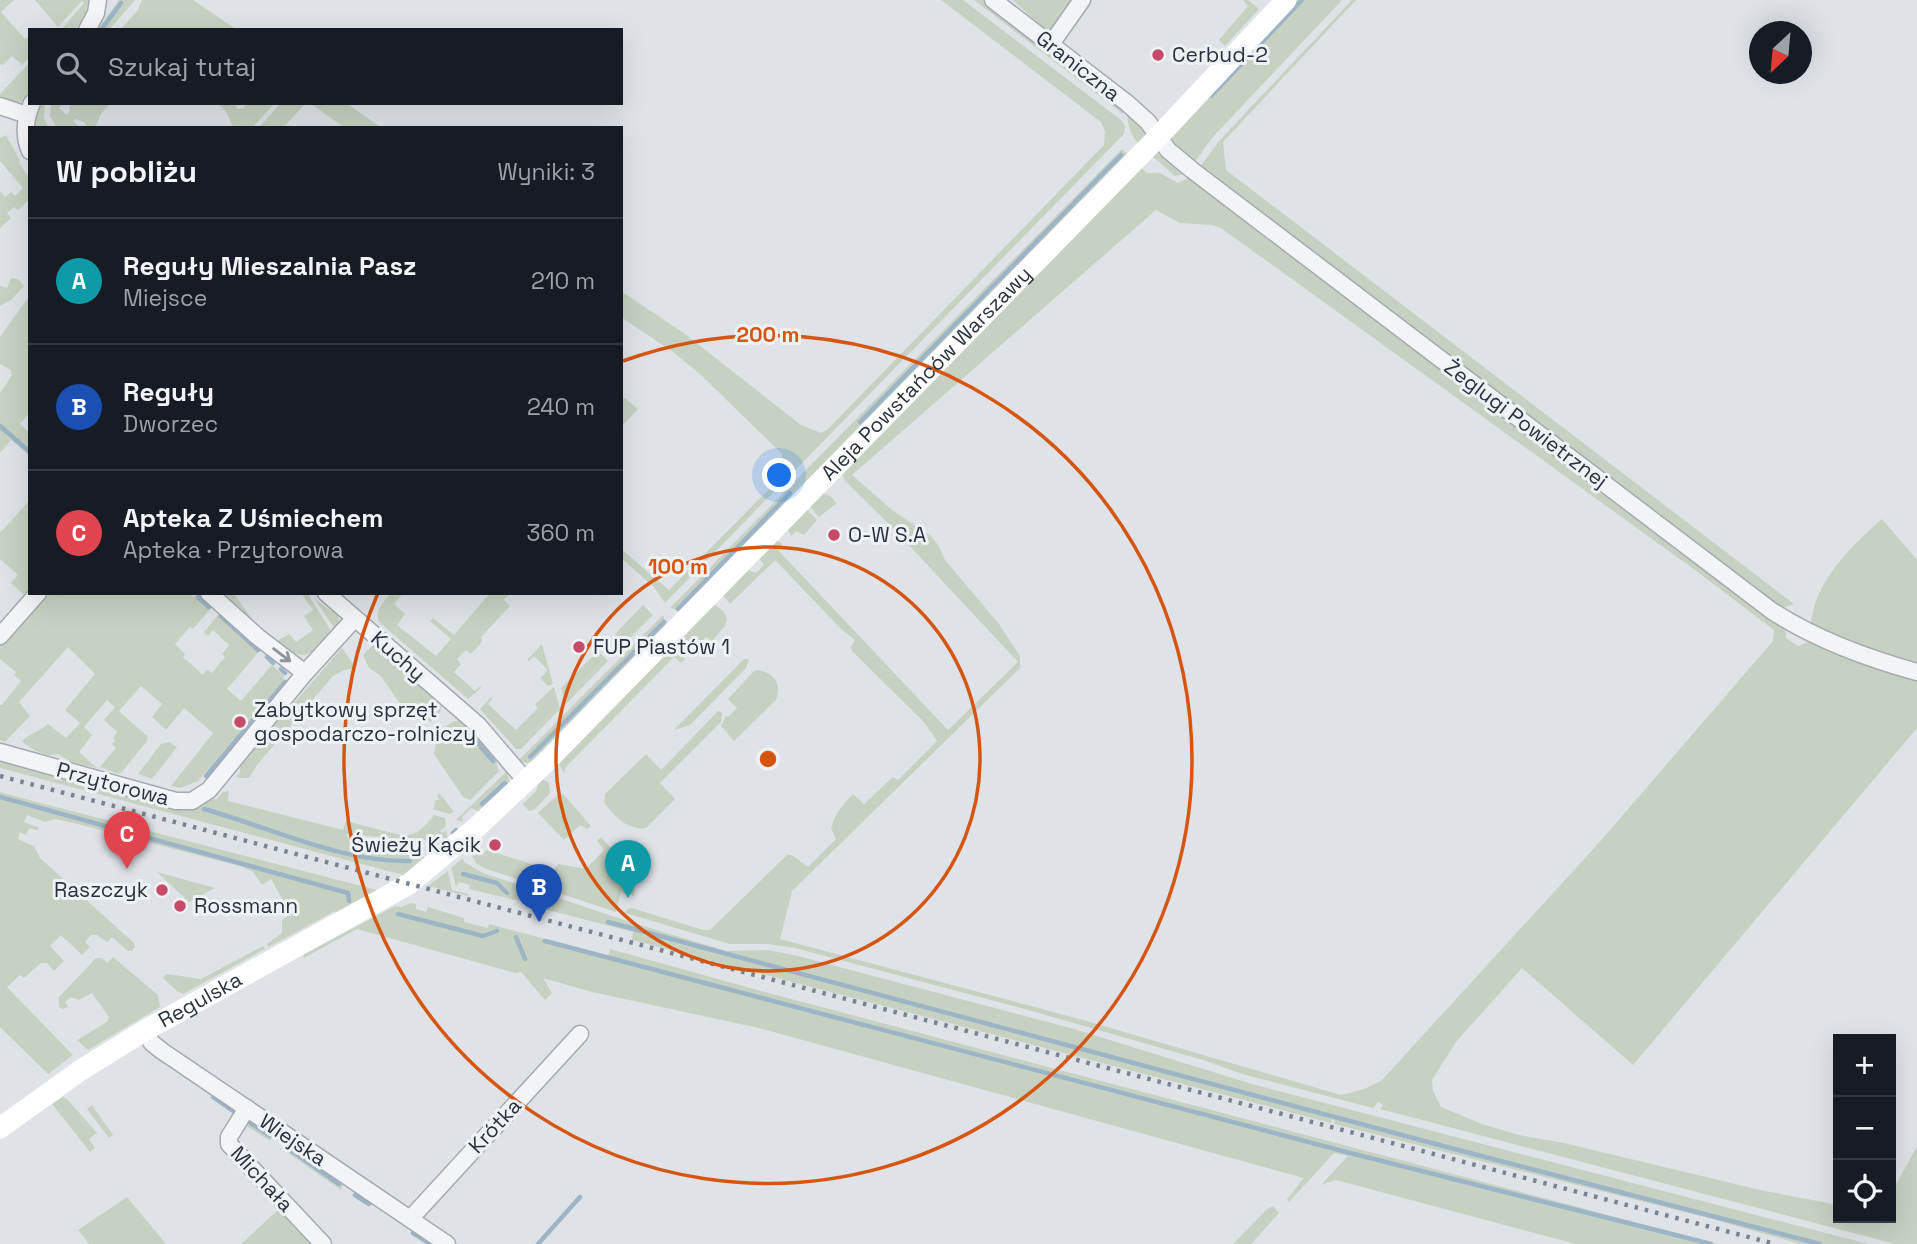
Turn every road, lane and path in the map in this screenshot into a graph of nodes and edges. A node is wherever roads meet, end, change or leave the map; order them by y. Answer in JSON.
{"nodes":[{"id":1,"x":98,"y":0,"type":"edge"},
{"id":2,"x":993,"y":0,"type":"edge"},
{"id":3,"x":1082,"y":0,"type":"edge"},
{"id":4,"x":1286,"y":0,"type":"edge"},
{"id":5,"x":88,"y":28,"type":"edge"},
{"id":6,"x":1051,"y":44,"type":"junction"},
{"id":7,"x":0,"y":106,"type":"edge"},
{"id":8,"x":30,"y":109,"type":"edge"},
{"id":9,"x":1158,"y":137,"type":"junction"},
{"id":10,"x":28,"y":144,"type":"edge"},
{"id":11,"x":36,"y":595,"type":"edge"},
{"id":12,"x":211,"y":595,"type":"edge"},
{"id":13,"x":328,"y":595,"type":"edge"},
{"id":14,"x":355,"y":618,"type":"junction"},
{"id":15,"x":0,"y":636,"type":"edge"},
{"id":16,"x":1917,"y":672,"type":"edge"},
{"id":17,"x":305,"y":673,"type":"junction"},
{"id":18,"x":0,"y":752,"type":"edge"},
{"id":19,"x":526,"y":781,"type":"junction"},
{"id":20,"x":409,"y":884,"type":"joint"},
{"id":21,"x":144,"y":1031,"type":"junction"},
{"id":22,"x":580,"y":1034,"type":"dead end"},
{"id":23,"x":247,"y":1108,"type":"junction"},
{"id":24,"x":0,"y":1128,"type":"edge"},
{"id":25,"x":410,"y":1219,"type":"junction"},
{"id":26,"x":323,"y":1244,"type":"edge"},
{"id":27,"x":447,"y":1244,"type":"edge"}],
"edges":[{"from":1,"to":5,"type":"street"},
{"from":2,"to":6,"type":"street","name":"Graniczna"},
{"from":3,"to":6,"type":"street"},
{"from":4,"to":9,"type":"street","name":"Aleja Powstańców Warszawy"},
{"from":6,"to":9,"type":"street","name":"Graniczna"},
{"from":7,"to":8,"type":"street"},
{"from":8,"to":10,"type":"street"},
{"from":9,"to":16,"type":"street","name":"Żeglugi Powietrznej"},
{"from":9,"to":19,"type":"street","name":"Aleja Powstańców Warszawy"},
{"from":11,"to":15,"type":"street"},
{"from":12,"to":17,"type":"street","one_way":true},
{"from":13,"to":14,"type":"street","name":"Kuchy"},
{"from":14,"to":17,"type":"street","name":"Przytorowa"},
{"from":14,"to":19,"type":"street","name":"Kuchy"},
{"from":17,"to":18,"type":"street","name":"Przytorowa"},
{"from":19,"to":20,"type":"street","name":"Aleja Powstańców Warszawy"},
{"from":20,"to":21,"type":"street","name":"Regulska"},
{"from":21,"to":23,"type":"street","name":"Wiejska"},
{"from":21,"to":24,"type":"street","name":"Regulska"},
{"from":22,"to":25,"type":"street","name":"Krótka"},
{"from":23,"to":25,"type":"street","name":"Wiejska"},
{"from":23,"to":26,"type":"street","name":"Michała"},
{"from":25,"to":27,"type":"street","name":"Wiejska"}]}
